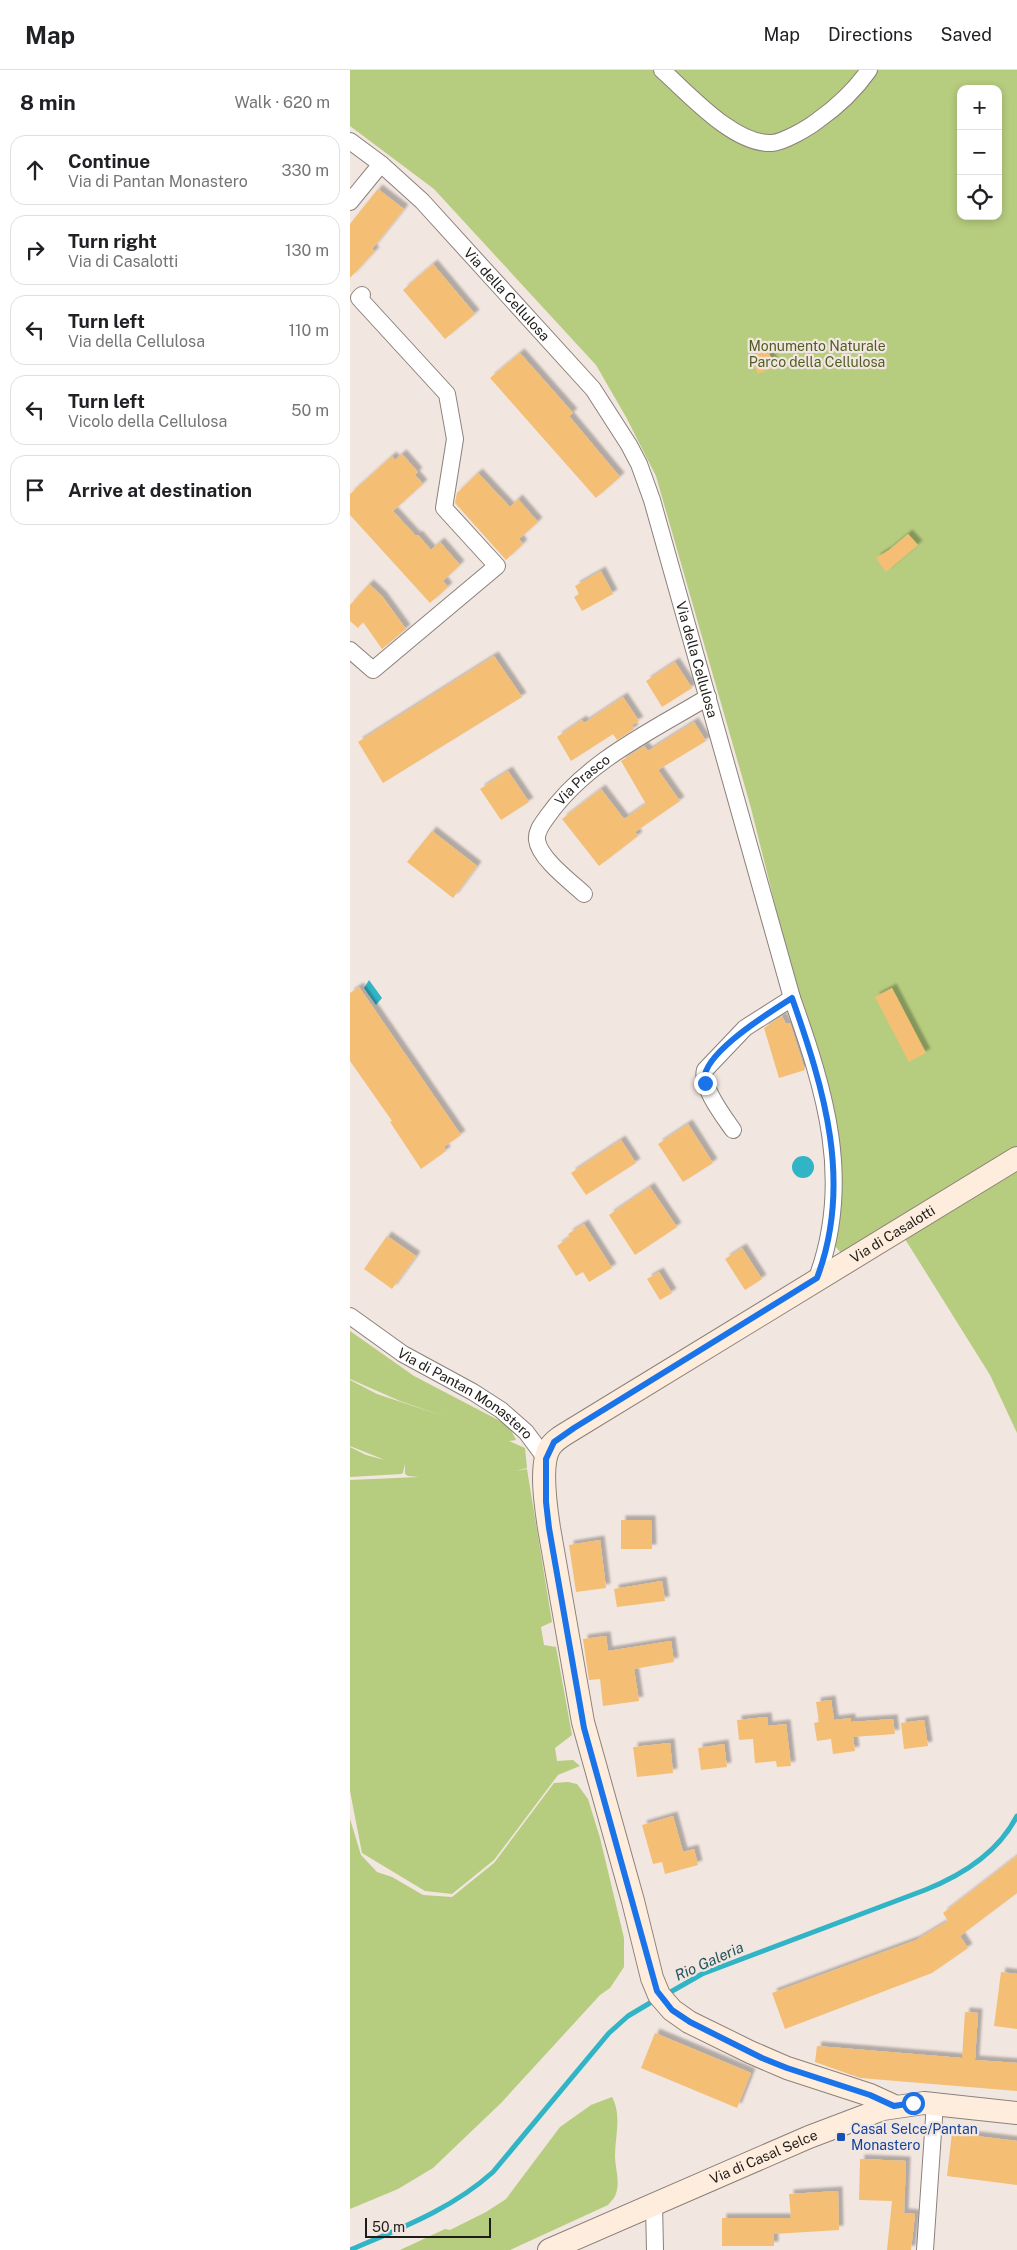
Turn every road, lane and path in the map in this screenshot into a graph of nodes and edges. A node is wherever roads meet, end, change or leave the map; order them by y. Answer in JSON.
{"nodes":[{"id":1,"x":662,"y":70,"type":"edge"},
{"id":2,"x":869,"y":70,"type":"edge"},
{"id":3,"x":350,"y":141,"type":"edge"},
{"id":4,"x":381,"y":164,"type":"junction"},
{"id":5,"x":350,"y":202,"type":"edge"},
{"id":6,"x":362,"y":295,"type":"dead end"},
{"id":7,"x":350,"y":650,"type":"edge"},
{"id":8,"x":708,"y":697,"type":"junction"},
{"id":9,"x":584,"y":894,"type":"dead end"},
{"id":10,"x":792,"y":998,"type":"junction"},
{"id":11,"x":733,"y":1130,"type":"dead end"},
{"id":12,"x":1017,"y":1158,"type":"edge"},
{"id":13,"x":817,"y":1278,"type":"junction"},
{"id":14,"x":350,"y":1316,"type":"edge"},
{"id":15,"x":546,"y":1459,"type":"junction"},
{"id":16,"x":934,"y":2104,"type":"junction"},
{"id":17,"x":894,"y":2106,"type":"junction"},
{"id":18,"x":1017,"y":2112,"type":"edge"},
{"id":19,"x":654,"y":2203,"type":"junction"},
{"id":20,"x":549,"y":2250,"type":"edge"},
{"id":21,"x":655,"y":2250,"type":"edge"},
{"id":22,"x":925,"y":2250,"type":"edge"}],
"edges":[{"from":1,"to":2,"type":"street"},
{"from":3,"to":4,"type":"street","name":"Via della Cellulosa"},
{"from":4,"to":5,"type":"street"},
{"from":4,"to":8,"type":"street","name":"Via della Cellulosa"},
{"from":6,"to":7,"type":"street"},
{"from":8,"to":9,"type":"street","name":"Via Prasco"},
{"from":8,"to":10,"type":"street","name":"Via della Cellulosa"},
{"from":10,"to":11,"type":"street"},
{"from":10,"to":13,"type":"street","name":"Via della Cellulosa"},
{"from":12,"to":13,"type":"street","name":"Via di Casalotti"},
{"from":13,"to":15,"type":"street","name":"Via di Casalotti"},
{"from":14,"to":15,"type":"street","name":"Via di Pantan Monastero"},
{"from":15,"to":17,"type":"street"},
{"from":16,"to":17,"type":"street","name":"Via di Casal Selce"},
{"from":16,"to":18,"type":"street","name":"Via di Casal Selce"},
{"from":16,"to":22,"type":"street"},
{"from":17,"to":19,"type":"street","name":"Via di Casal Selce"},
{"from":19,"to":20,"type":"street","name":"Via di Casal Selce"},
{"from":19,"to":21,"type":"street"}]}
